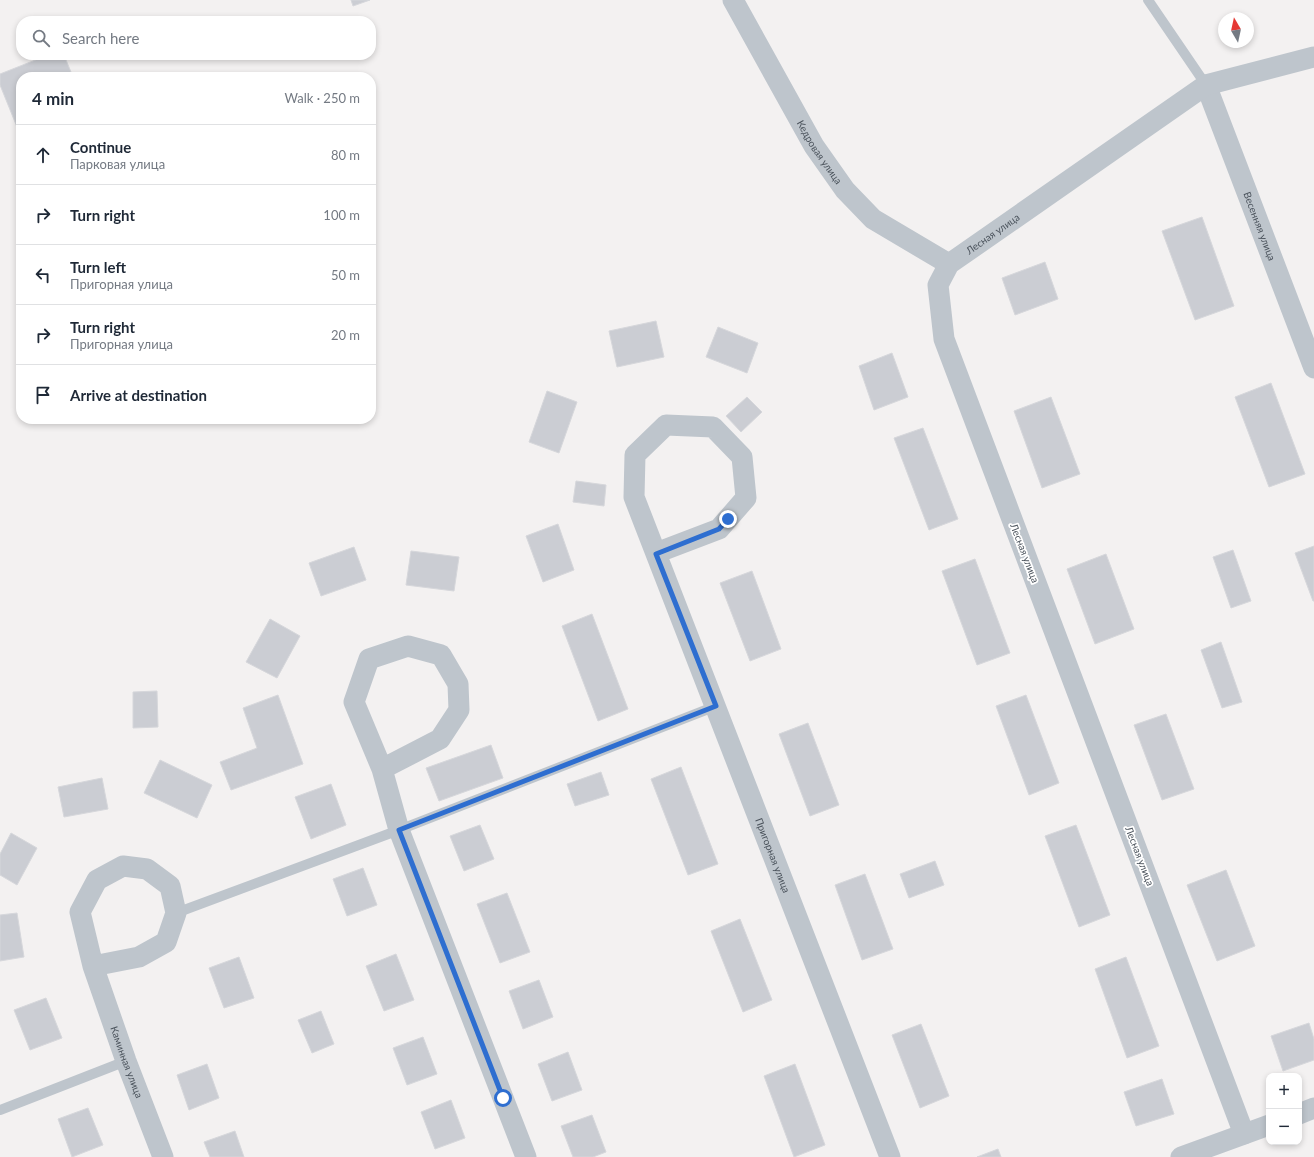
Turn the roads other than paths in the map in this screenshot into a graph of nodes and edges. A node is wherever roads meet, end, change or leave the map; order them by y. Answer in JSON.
{"nodes":[{"id":1,"x":733,"y":0,"type":"edge"},
{"id":2,"x":1148,"y":0,"type":"edge"},
{"id":3,"x":1314,"y":57,"type":"edge"},
{"id":4,"x":1206,"y":85,"type":"junction"},
{"id":5,"x":949,"y":264,"type":"junction"},
{"id":6,"x":1314,"y":368,"type":"edge"},
{"id":7,"x":656,"y":554,"type":"junction"},
{"id":8,"x":716,"y":706,"type":"junction"},
{"id":9,"x":382,"y":768,"type":"junction"},
{"id":10,"x":399,"y":830,"type":"junction"},
{"id":11,"x":176,"y":913,"type":"junction"},
{"id":12,"x":94,"y":966,"type":"junction"},
{"id":13,"x":126,"y":1061,"type":"junction"},
{"id":14,"x":1314,"y":1108,"type":"edge"},
{"id":15,"x":0,"y":1110,"type":"edge"},
{"id":16,"x":1302,"y":1113,"type":"edge"},
{"id":17,"x":1266,"y":1126,"type":"edge"},
{"id":18,"x":1244,"y":1134,"type":"junction"},
{"id":19,"x":163,"y":1157,"type":"edge"},
{"id":20,"x":526,"y":1157,"type":"edge"},
{"id":21,"x":890,"y":1157,"type":"edge"},
{"id":22,"x":1181,"y":1157,"type":"edge"}],
"edges":[{"from":1,"to":5,"type":"street","name":"Кедровая улица"},
{"from":2,"to":4,"type":"lane"},
{"from":3,"to":4,"type":"street"},
{"from":4,"to":5,"type":"street","name":"Лесная улица"},
{"from":4,"to":6,"type":"street","name":"Весенняя улица"},
{"from":5,"to":18,"type":"street","name":"Лесная улица"},
{"from":7,"to":7,"type":"street","name":"Пригорная улица"},
{"from":7,"to":8,"type":"street","name":"Пригорная улица"},
{"from":8,"to":10,"type":"lane"},
{"from":8,"to":21,"type":"street","name":"Пригорная улица"},
{"from":9,"to":9,"type":"street"},
{"from":9,"to":10,"type":"street"},
{"from":10,"to":11,"type":"lane"},
{"from":10,"to":20,"type":"street"},
{"from":11,"to":12,"type":"street"},
{"from":11,"to":12,"type":"street","name":"Каминная улица"},
{"from":12,"to":13,"type":"street","name":"Каминная улица"},
{"from":13,"to":15,"type":"lane"},
{"from":13,"to":19,"type":"street","name":"Каминная улица"},
{"from":14,"to":16,"type":"street"},
{"from":17,"to":18,"type":"street"},
{"from":18,"to":22,"type":"street"}]}
